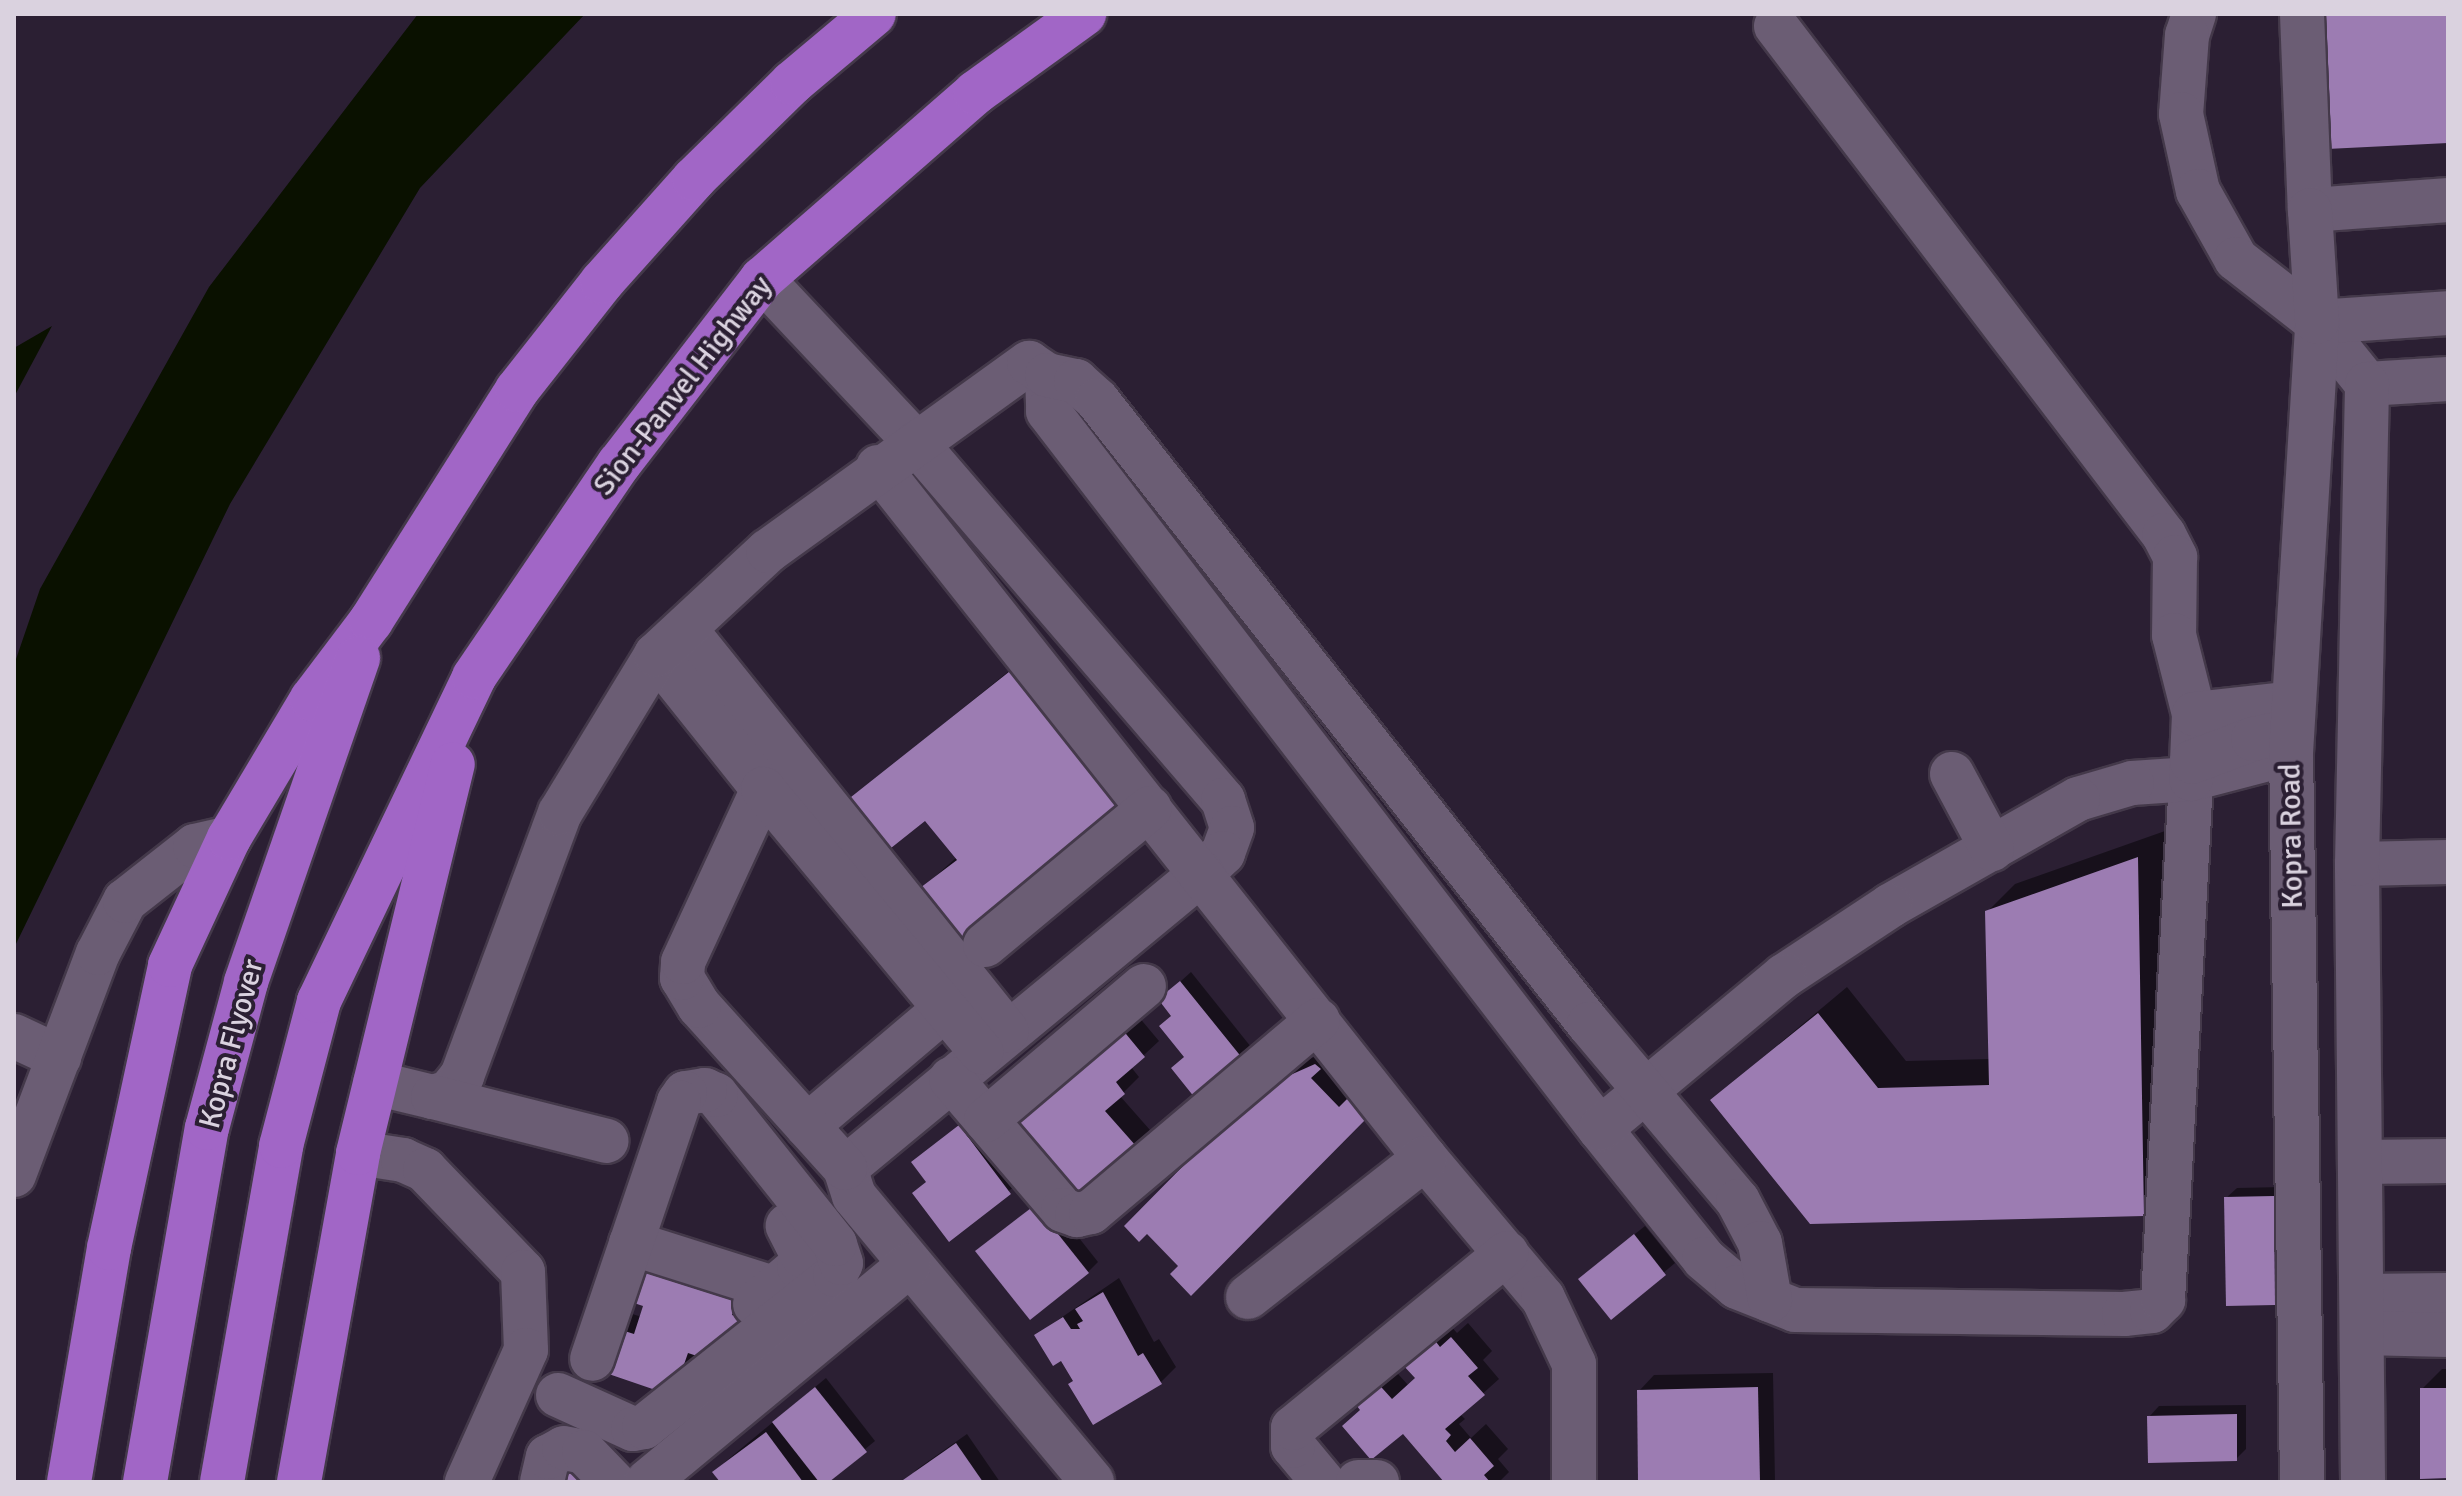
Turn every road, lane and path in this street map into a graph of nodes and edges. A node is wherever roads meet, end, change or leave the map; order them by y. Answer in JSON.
{"nodes":[{"id":1,"x":874,"y":14,"type":"edge"},
{"id":2,"x":1084,"y":14,"type":"edge"},
{"id":3,"x":2194,"y":14,"type":"edge"},
{"id":4,"x":2302,"y":14,"type":"edge"},
{"id":5,"x":1776,"y":26,"type":"dead end"},
{"id":6,"x":2448,"y":200,"type":"edge"},
{"id":7,"x":2310,"y":210,"type":"junction"},
{"id":8,"x":762,"y":279,"type":"junction"},
{"id":9,"x":2448,"y":313,"type":"edge"},
{"id":10,"x":2317,"y":322,"type":"junction"},
{"id":11,"x":1047,"y":375,"type":"junction"},
{"id":12,"x":2448,"y":379,"type":"edge"},
{"id":13,"x":2367,"y":384,"type":"junction"},
{"id":14,"x":916,"y":443,"type":"junction"},
{"id":15,"x":878,"y":467,"type":"junction"},
{"id":16,"x":2366,"y":472,"type":"junction"},
{"id":17,"x":2307,"y":473,"type":"junction"},
{"id":18,"x":371,"y":621,"type":"junction"},
{"id":19,"x":670,"y":642,"type":"junction"},
{"id":20,"x":474,"y":677,"type":"junction"},
{"id":21,"x":2194,"y":714,"type":"junction"},
{"id":22,"x":2292,"y":729,"type":"junction"},
{"id":23,"x":2191,"y":771,"type":"junction"},
{"id":24,"x":1952,"y":774,"type":"dead end"},
{"id":25,"x":763,"y":789,"type":"junction"},
{"id":26,"x":1150,"y":808,"type":"junction"},
{"id":27,"x":229,"y":838,"type":"junction"},
{"id":28,"x":1992,"y":849,"type":"junction"},
{"id":29,"x":2448,"y":862,"type":"edge"},
{"id":30,"x":2357,"y":864,"type":"junction"},
{"id":31,"x":1202,"y":873,"type":"junction"},
{"id":32,"x":976,"y":971,"type":"junction"},
{"id":33,"x":1144,"y":986,"type":"dead end"},
{"id":34,"x":1318,"y":1020,"type":"junction"},
{"id":35,"x":1589,"y":1024,"type":"junction"},
{"id":36,"x":14,"y":1036,"type":"edge"},
{"id":37,"x":979,"y":1054,"type":"junction"},
{"id":38,"x":59,"y":1057,"type":"junction"},
{"id":39,"x":1545,"y":1058,"type":"junction"},
{"id":40,"x":375,"y":1083,"type":"junction"},
{"id":41,"x":1645,"y":1090,"type":"junction"},
{"id":42,"x":433,"y":1097,"type":"junction"},
{"id":43,"x":986,"y":1120,"type":"junction"},
{"id":44,"x":807,"y":1126,"type":"junction"},
{"id":45,"x":1600,"y":1129,"type":"junction"},
{"id":46,"x":607,"y":1141,"type":"dead end"},
{"id":47,"x":358,"y":1153,"type":"junction"},
{"id":48,"x":1425,"y":1158,"type":"junction"},
{"id":49,"x":2448,"y":1161,"type":"edge"},
{"id":50,"x":2360,"y":1162,"type":"junction"},
{"id":51,"x":14,"y":1175,"type":"edge"},
{"id":52,"x":850,"y":1182,"type":"junction"},
{"id":53,"x":804,"y":1225,"type":"junction"},
{"id":54,"x":631,"y":1243,"type":"junction"},
{"id":55,"x":1507,"y":1253,"type":"junction"},
{"id":56,"x":909,"y":1265,"type":"junction"},
{"id":57,"x":2448,"y":1295,"type":"edge"},
{"id":58,"x":1248,"y":1297,"type":"dead end"},
{"id":59,"x":1770,"y":1300,"type":"junction"},
{"id":60,"x":2362,"y":1314,"type":"junction"},
{"id":61,"x":2448,"y":1335,"type":"edge"},
{"id":62,"x":592,"y":1359,"type":"dead end"},
{"id":63,"x":558,"y":1395,"type":"dead end"},
{"id":64,"x":1085,"y":1480,"type":"edge"},
{"id":65,"x":69,"y":1482,"type":"edge"},
{"id":66,"x":145,"y":1482,"type":"edge"},
{"id":67,"x":222,"y":1482,"type":"edge"},
{"id":68,"x":299,"y":1482,"type":"edge"},
{"id":69,"x":467,"y":1482,"type":"edge"},
{"id":70,"x":542,"y":1482,"type":"edge"},
{"id":71,"x":613,"y":1482,"type":"edge"},
{"id":72,"x":648,"y":1482,"type":"edge"},
{"id":73,"x":1323,"y":1482,"type":"edge"},
{"id":74,"x":1358,"y":1482,"type":"edge"},
{"id":75,"x":1377,"y":1482,"type":"edge"},
{"id":76,"x":1574,"y":1482,"type":"edge"},
{"id":77,"x":2302,"y":1482,"type":"edge"},
{"id":78,"x":2363,"y":1482,"type":"edge"}],
"edges":[{"from":1,"to":18,"type":"highway"},
{"from":2,"to":8,"type":"highway","name":"Sion-Panvel Highway"},
{"from":3,"to":10,"type":"street"},
{"from":4,"to":7,"type":"street","name":"Kopra Road"},
{"from":5,"to":21,"type":"street"},
{"from":6,"to":7,"type":"street"},
{"from":7,"to":10,"type":"street","name":"Kopra Road"},
{"from":8,"to":14,"type":"street"},
{"from":8,"to":20,"type":"highway","name":"Sion-Panvel Highway"},
{"from":9,"to":10,"type":"street"},
{"from":10,"to":13,"type":"street"},
{"from":10,"to":17,"type":"street","name":"Kopra Road"},
{"from":11,"to":14,"type":"street"},
{"from":11,"to":35,"type":"street"},
{"from":11,"to":39,"type":"street"},
{"from":12,"to":13,"type":"street"},
{"from":13,"to":16,"type":"street"},
{"from":14,"to":15,"type":"street"},
{"from":14,"to":31,"type":"street"},
{"from":15,"to":19,"type":"street"},
{"from":15,"to":26,"type":"street"},
{"from":16,"to":17,"type":"street"},
{"from":16,"to":30,"type":"street"},
{"from":17,"to":22,"type":"street","name":"Kopra Road"},
{"from":18,"to":27,"type":"highway"},
{"from":18,"to":66,"type":"highway","name":"Kopra Flyover"},
{"from":19,"to":25,"type":"street"},
{"from":19,"to":32,"type":"street"},
{"from":19,"to":42,"type":"street"},
{"from":20,"to":40,"type":"highway"},
{"from":20,"to":67,"type":"highway"},
{"from":21,"to":22,"type":"street"},
{"from":21,"to":23,"type":"street"},
{"from":22,"to":23,"type":"street"},
{"from":22,"to":77,"type":"street","name":"Kopra Road"},
{"from":23,"to":28,"type":"street"},
{"from":23,"to":59,"type":"street"},
{"from":24,"to":28,"type":"street"},
{"from":25,"to":32,"type":"street"},
{"from":25,"to":44,"type":"street"},
{"from":26,"to":31,"type":"street"},
{"from":26,"to":32,"type":"street"},
{"from":27,"to":38,"type":"street"},
{"from":27,"to":65,"type":"highway"},
{"from":28,"to":41,"type":"street"},
{"from":29,"to":30,"type":"street"},
{"from":30,"to":50,"type":"street"},
{"from":31,"to":34,"type":"street"},
{"from":31,"to":37,"type":"street"},
{"from":32,"to":37,"type":"street"},
{"from":32,"to":44,"type":"street"},
{"from":33,"to":43,"type":"street"},
{"from":34,"to":43,"type":"street"},
{"from":34,"to":48,"type":"street"},
{"from":35,"to":39,"type":"street"},
{"from":35,"to":41,"type":"street"},
{"from":36,"to":38,"type":"street"},
{"from":37,"to":43,"type":"street"},
{"from":37,"to":52,"type":"street"},
{"from":38,"to":51,"type":"street"},
{"from":39,"to":45,"type":"street"},
{"from":40,"to":42,"type":"street"},
{"from":40,"to":47,"type":"highway"},
{"from":41,"to":45,"type":"street"},
{"from":41,"to":59,"type":"street"},
{"from":42,"to":46,"type":"street"},
{"from":44,"to":52,"type":"street"},
{"from":45,"to":59,"type":"street"},
{"from":47,"to":68,"type":"highway"},
{"from":47,"to":69,"type":"street"},
{"from":48,"to":55,"type":"street"},
{"from":48,"to":58,"type":"street"},
{"from":49,"to":50,"type":"street"},
{"from":50,"to":60,"type":"street"},
{"from":52,"to":53,"type":"street"},
{"from":52,"to":56,"type":"street"},
{"from":53,"to":54,"type":"street"},
{"from":53,"to":54,"type":"street"},
{"from":53,"to":63,"type":"street"},
{"from":54,"to":62,"type":"street"},
{"from":55,"to":73,"type":"street"},
{"from":55,"to":76,"type":"street"},
{"from":56,"to":64,"type":"street"},
{"from":56,"to":72,"type":"street"},
{"from":57,"to":60,"type":"street"},
{"from":60,"to":61,"type":"street"},
{"from":60,"to":78,"type":"street"},
{"from":70,"to":71,"type":"street"},
{"from":74,"to":75,"type":"street"}]}
